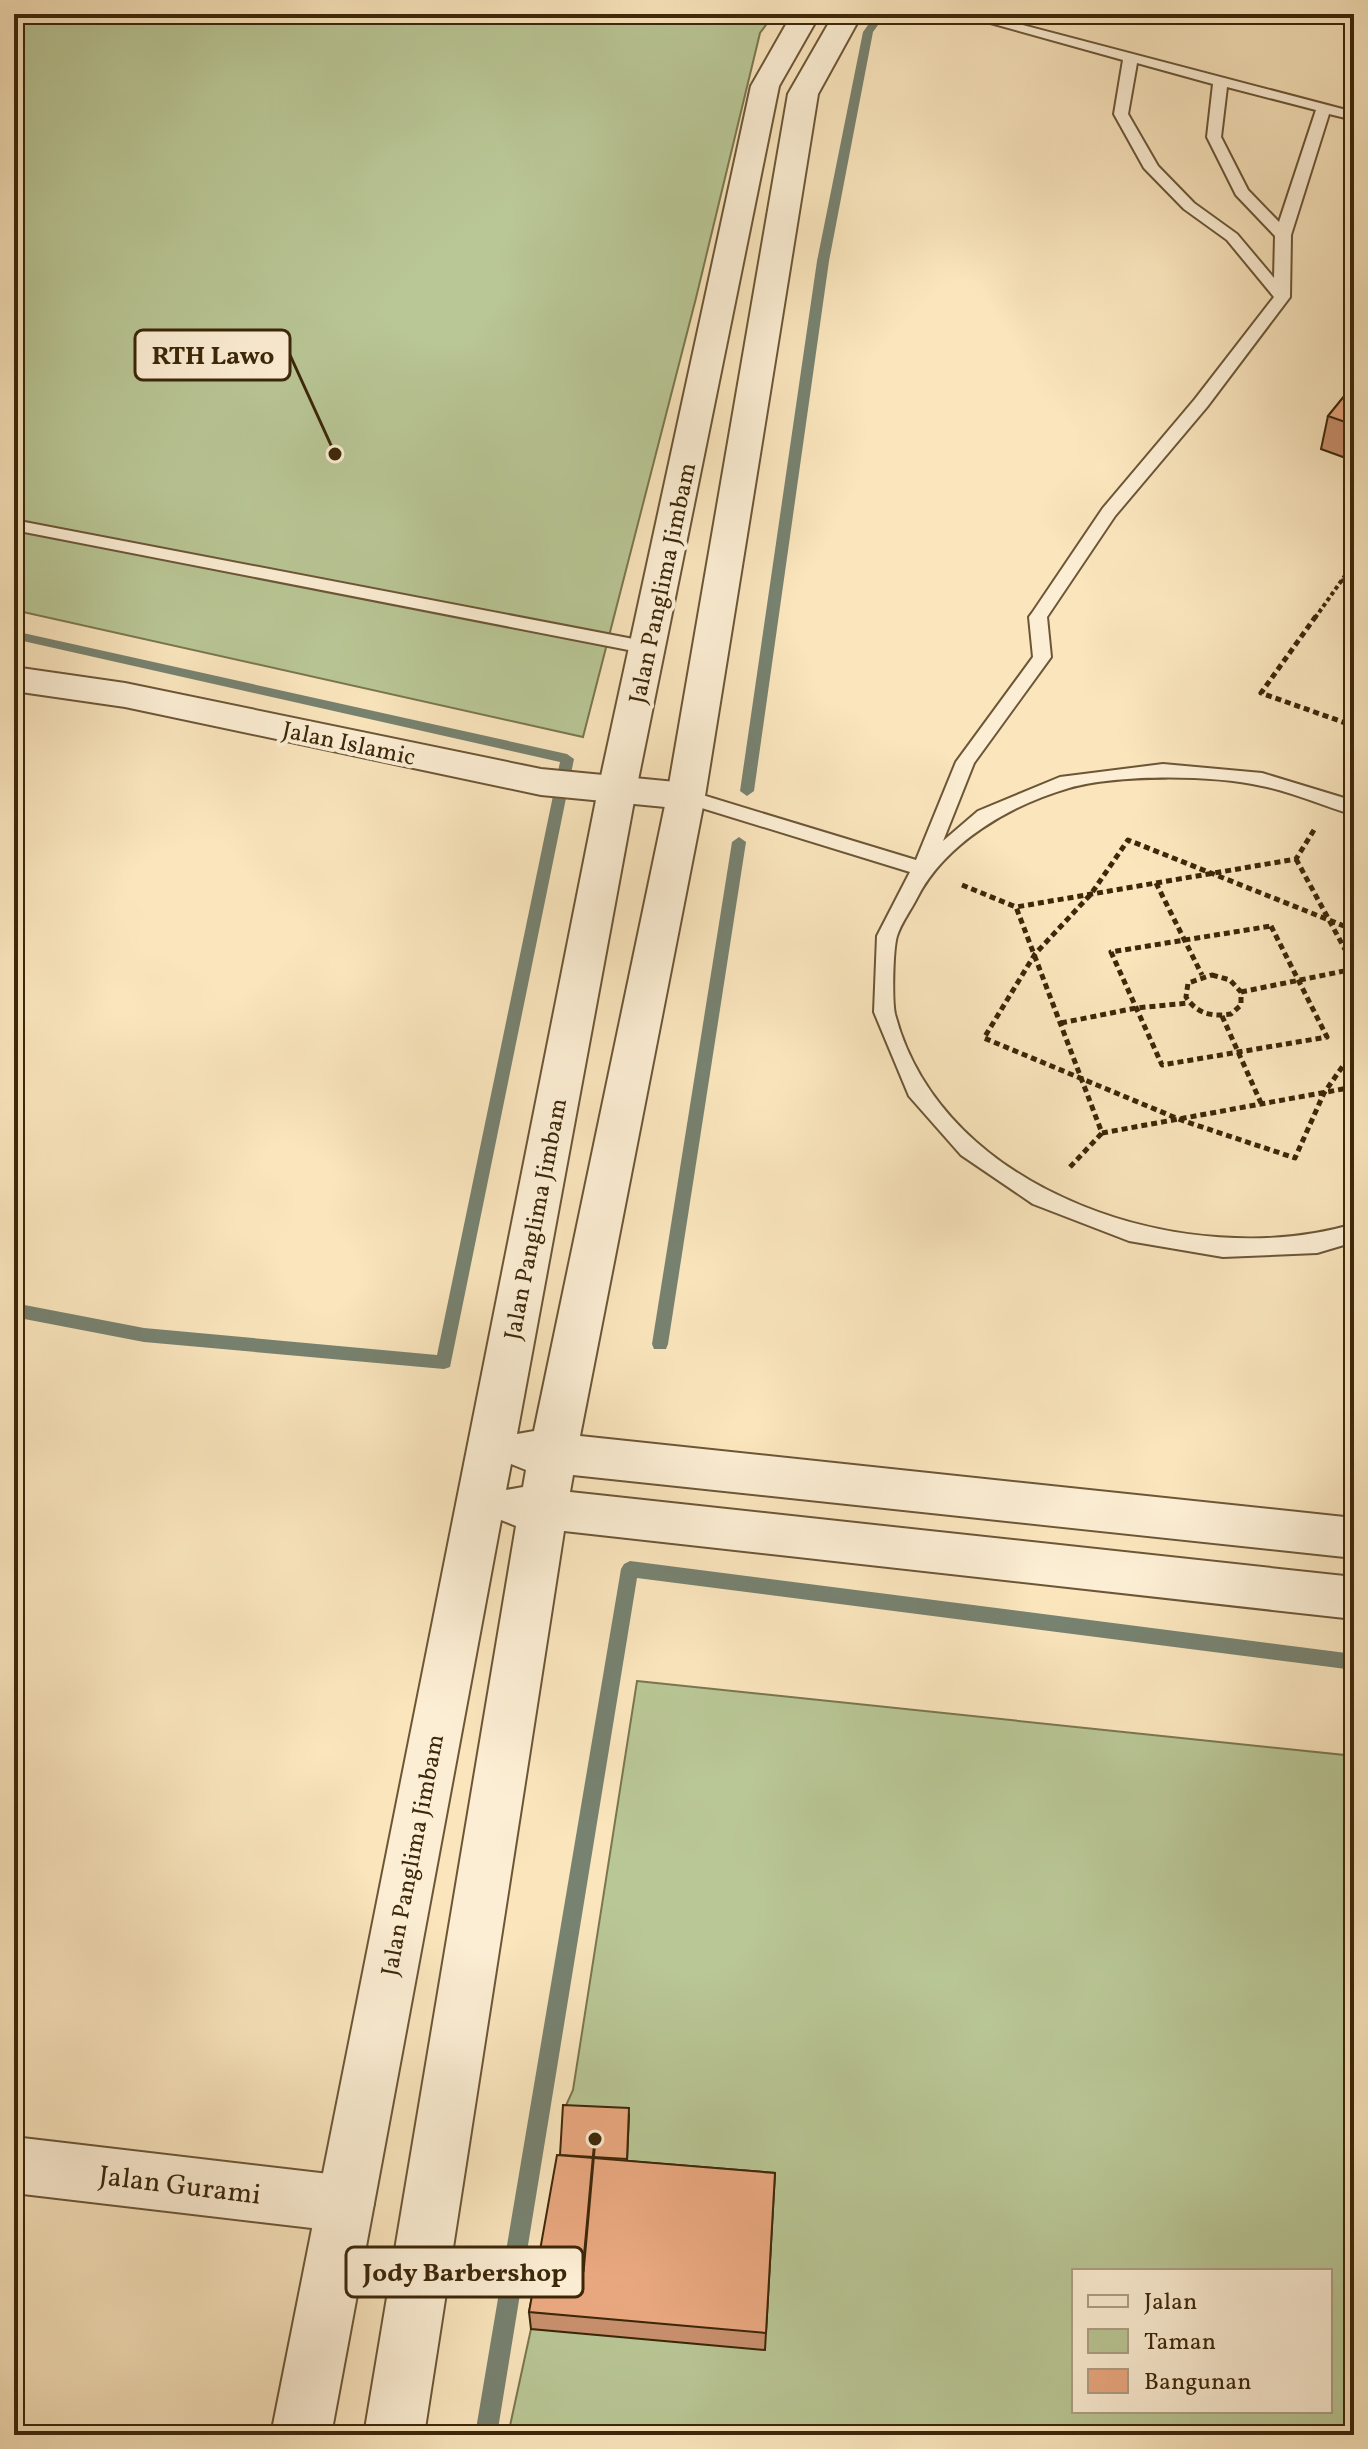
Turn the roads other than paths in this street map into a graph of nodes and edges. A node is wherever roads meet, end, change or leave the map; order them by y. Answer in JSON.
{"nodes":[{"id":1,"x":806,"y":14,"type":"edge"},
{"id":2,"x":848,"y":14,"type":"edge"},
{"id":3,"x":965,"y":14,"type":"edge"},
{"id":4,"x":1131,"y":56,"type":"junction"},
{"id":5,"x":1221,"y":80,"type":"junction"},
{"id":6,"x":1324,"y":108,"type":"junction"},
{"id":7,"x":1354,"y":116,"type":"edge"},
{"id":8,"x":1283,"y":235,"type":"junction"},
{"id":9,"x":1282,"y":297,"type":"junction"},
{"id":10,"x":14,"y":525,"type":"edge"},
{"id":11,"x":649,"y":648,"type":"junction"},
{"id":12,"x":14,"y":679,"type":"edge"},
{"id":13,"x":617,"y":790,"type":"junction"},
{"id":14,"x":686,"y":796,"type":"junction"},
{"id":15,"x":1354,"y":808,"type":"edge"},
{"id":16,"x":922,"y":869,"type":"junction"},
{"id":17,"x":1354,"y":1233,"type":"edge"},
{"id":18,"x":492,"y":1447,"type":"junction"},
{"id":19,"x":553,"y":1452,"type":"junction"},
{"id":20,"x":480,"y":1503,"type":"junction"},
{"id":21,"x":545,"y":1508,"type":"junction"},
{"id":22,"x":1354,"y":1538,"type":"edge"},
{"id":23,"x":1354,"y":1598,"type":"edge"},
{"id":24,"x":14,"y":2165,"type":"edge"},
{"id":25,"x":346,"y":2204,"type":"junction"},
{"id":26,"x":301,"y":2435,"type":"edge"},
{"id":27,"x":394,"y":2435,"type":"edge"}],
"edges":[{"from":1,"to":11,"type":"street","name":"Jalan Panglima Jimbam"},
{"from":2,"to":14,"type":"street"},
{"from":3,"to":4,"type":"lane"},
{"from":4,"to":5,"type":"lane"},
{"from":4,"to":9,"type":"lane"},
{"from":5,"to":6,"type":"lane"},
{"from":5,"to":8,"type":"lane"},
{"from":6,"to":7,"type":"lane"},
{"from":6,"to":8,"type":"lane"},
{"from":8,"to":9,"type":"lane"},
{"from":9,"to":16,"type":"lane"},
{"from":10,"to":11,"type":"lane"},
{"from":11,"to":13,"type":"street","name":"Jalan Panglima Jimbam"},
{"from":12,"to":13,"type":"street","name":"Jalan Islamic"},
{"from":13,"to":14,"type":"street","name":"Jalan Islamic"},
{"from":13,"to":18,"type":"street","name":"Jalan Panglima Jimbam"},
{"from":14,"to":16,"type":"lane"},
{"from":14,"to":19,"type":"street"},
{"from":15,"to":16,"type":"lane"},
{"from":16,"to":17,"type":"lane"},
{"from":18,"to":19,"type":"street"},
{"from":18,"to":20,"type":"street","name":"Jalan Panglima Jimbam"},
{"from":19,"to":21,"type":"street"},
{"from":19,"to":22,"type":"street"},
{"from":20,"to":21,"type":"street"},
{"from":20,"to":25,"type":"street","name":"Jalan Panglima Jimbam"},
{"from":21,"to":23,"type":"street"},
{"from":21,"to":27,"type":"street"},
{"from":24,"to":25,"type":"street","name":"Jalan Gurami"},
{"from":25,"to":26,"type":"street","name":"Jalan Panglima Jimbam"}]}
